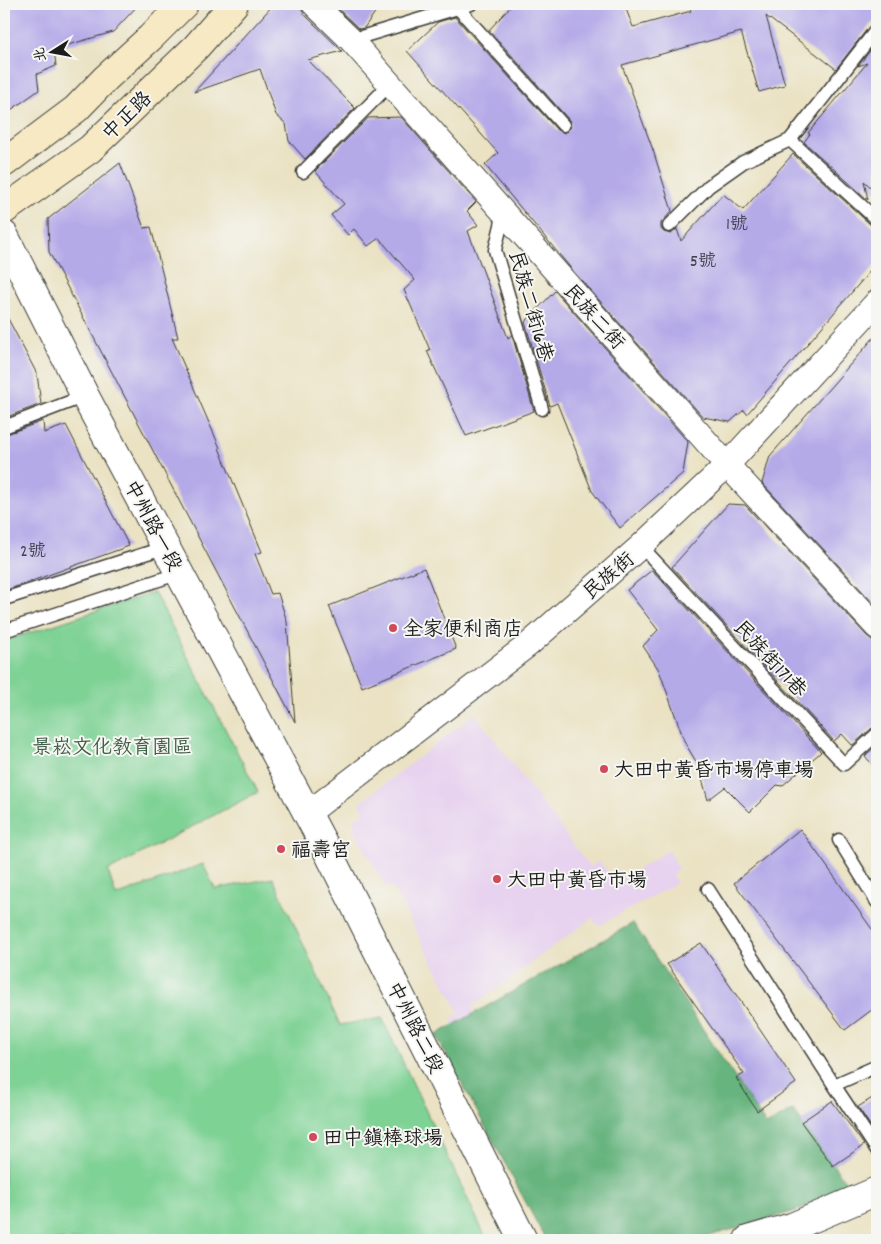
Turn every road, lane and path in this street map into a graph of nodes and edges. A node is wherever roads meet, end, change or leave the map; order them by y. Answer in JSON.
{"nodes":[{"id":1,"x":184,"y":4,"type":"edge"},
{"id":2,"x":234,"y":4,"type":"edge"},
{"id":3,"x":314,"y":4,"type":"edge"},
{"id":4,"x":471,"y":4,"type":"edge"},
{"id":5,"x":458,"y":8,"type":"junction"},
{"id":6,"x":877,"y":29,"type":"edge"},
{"id":7,"x":351,"y":40,"type":"junction"},
{"id":8,"x":390,"y":84,"type":"junction"},
{"id":9,"x":563,"y":125,"type":"dead end"},
{"id":10,"x":790,"y":140,"type":"junction"},
{"id":11,"x":4,"y":163,"type":"edge"},
{"id":12,"x":303,"y":172,"type":"dead end"},
{"id":13,"x":4,"y":210,"type":"edge"},
{"id":14,"x":504,"y":213,"type":"junction"},
{"id":15,"x":877,"y":220,"type":"edge"},
{"id":16,"x":669,"y":226,"type":"dead end"},
{"id":17,"x":4,"y":235,"type":"edge"},
{"id":18,"x":877,"y":302,"type":"edge"},
{"id":19,"x":85,"y":396,"type":"junction"},
{"id":20,"x":542,"y":409,"type":"dead end"},
{"id":21,"x":4,"y":427,"type":"edge"},
{"id":22,"x":727,"y":466,"type":"junction"},
{"id":23,"x":640,"y":546,"type":"junction"},
{"id":24,"x":166,"y":547,"type":"junction"},
{"id":25,"x":180,"y":573,"type":"junction"},
{"id":26,"x":4,"y":599,"type":"edge"},
{"id":27,"x":877,"y":627,"type":"edge"},
{"id":28,"x":4,"y":631,"type":"edge"},
{"id":29,"x":877,"y":734,"type":"edge"},
{"id":30,"x":307,"y":814,"type":"junction"},
{"id":31,"x":839,"y":840,"type":"dead end"},
{"id":32,"x":708,"y":889,"type":"dead end"},
{"id":33,"x":877,"y":902,"type":"edge"},
{"id":34,"x":877,"y":1066,"type":"edge"},
{"id":35,"x":834,"y":1085,"type":"junction"},
{"id":36,"x":877,"y":1150,"type":"edge"},
{"id":37,"x":877,"y":1191,"type":"edge"},
{"id":38,"x":523,"y":1240,"type":"edge"},
{"id":39,"x":748,"y":1240,"type":"edge"}],
"edges":[{"from":1,"to":11,"type":"main road","name":"中正路"},
{"from":2,"to":13,"type":"main road","name":"中正路"},
{"from":3,"to":7,"type":"street","name":"民族二街"},
{"from":4,"to":5,"type":"lane"},
{"from":5,"to":7,"type":"lane"},
{"from":5,"to":9,"type":"lane"},
{"from":6,"to":10,"type":"lane"},
{"from":7,"to":8,"type":"street","name":"民族二街"},
{"from":8,"to":12,"type":"lane"},
{"from":8,"to":14,"type":"street","name":"民族二街"},
{"from":10,"to":15,"type":"lane"},
{"from":10,"to":16,"type":"lane"},
{"from":14,"to":20,"type":"lane","name":"民族二街16巷"},
{"from":14,"to":22,"type":"street","name":"民族二街"},
{"from":17,"to":19,"type":"street","name":"中州路一段"},
{"from":18,"to":22,"type":"street","name":"民族街"},
{"from":19,"to":21,"type":"lane"},
{"from":19,"to":24,"type":"street","name":"中州路一段"},
{"from":22,"to":23,"type":"street","name":"民族街"},
{"from":22,"to":27,"type":"street","name":"民族二街"},
{"from":23,"to":29,"type":"lane","name":"民族街171巷"},
{"from":23,"to":30,"type":"street","name":"民族街"},
{"from":24,"to":25,"type":"street","name":"中州路一段"},
{"from":24,"to":26,"type":"lane"},
{"from":25,"to":28,"type":"lane"},
{"from":25,"to":30,"type":"street","name":"中州路一段"},
{"from":30,"to":38,"type":"street","name":"中州路二段"},
{"from":31,"to":33,"type":"lane"},
{"from":32,"to":35,"type":"lane"},
{"from":34,"to":35,"type":"lane"},
{"from":35,"to":36,"type":"lane"},
{"from":37,"to":39,"type":"street"}]}
